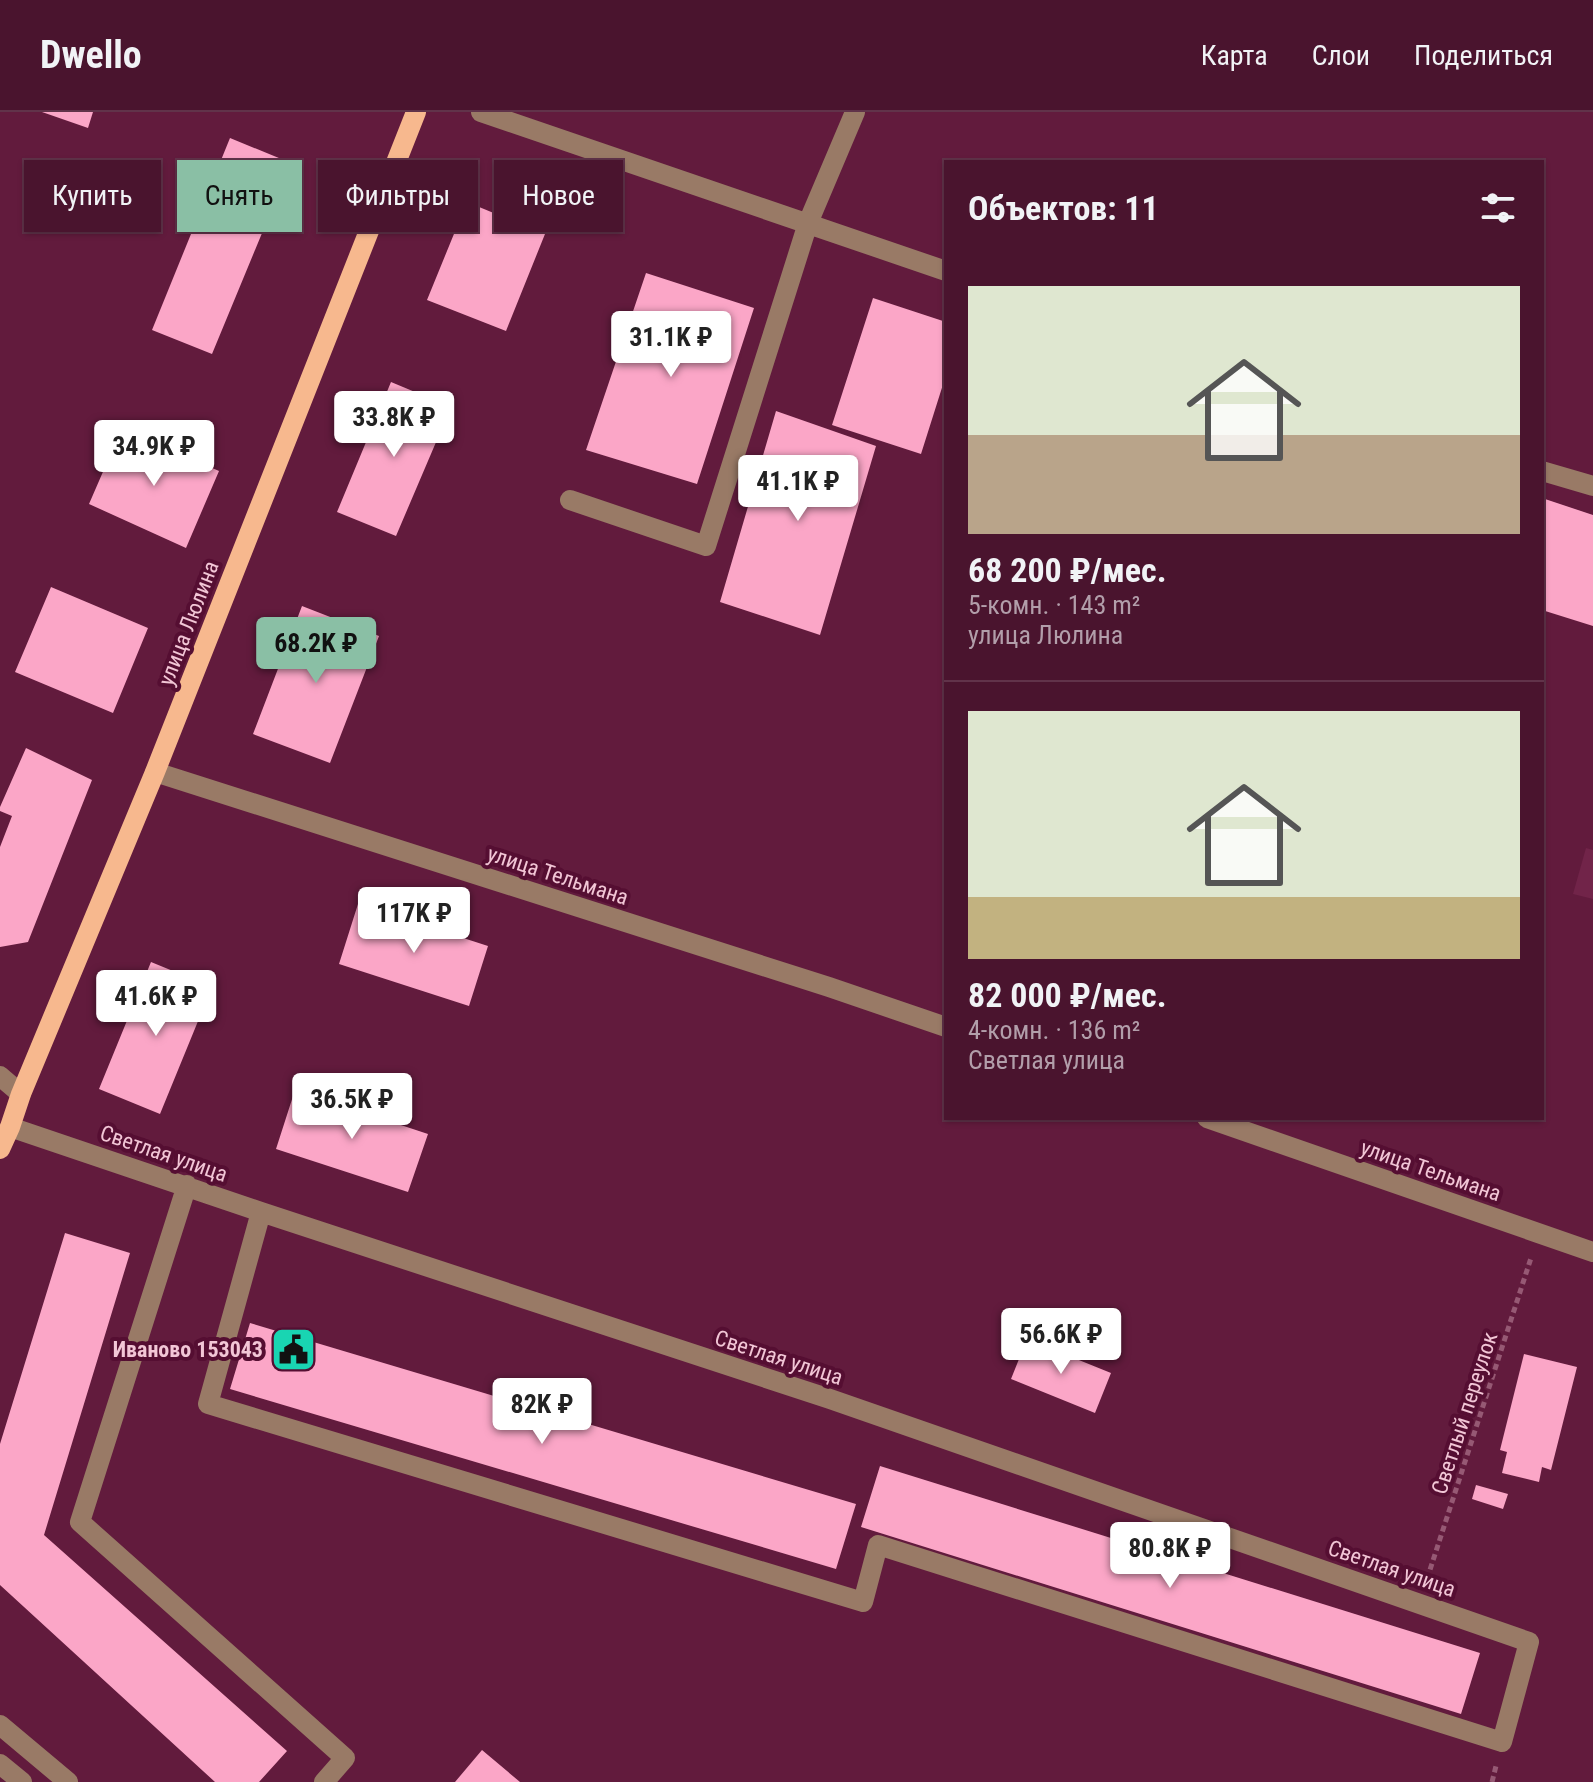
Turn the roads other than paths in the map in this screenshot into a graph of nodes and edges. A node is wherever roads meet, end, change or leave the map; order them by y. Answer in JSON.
{"nodes":[{"id":1,"x":416,"y":112,"type":"edge"},
{"id":2,"x":481,"y":112,"type":"edge"},
{"id":3,"x":855,"y":112,"type":"edge"},
{"id":4,"x":808,"y":223,"type":"junction"},
{"id":5,"x":944,"y":270,"type":"edge"},
{"id":6,"x":1544,"y":472,"type":"edge"},
{"id":7,"x":1593,"y":486,"type":"edge"},
{"id":8,"x":570,"y":500,"type":"dead end"},
{"id":9,"x":155,"y":772,"type":"junction"},
{"id":10,"x":944,"y":1026,"type":"edge"},
{"id":11,"x":0,"y":1076,"type":"edge"},
{"id":12,"x":21,"y":1094,"type":"junction"},
{"id":13,"x":1213,"y":1120,"type":"edge"},
{"id":14,"x":10,"y":1127,"type":"junction"},
{"id":15,"x":0,"y":1149,"type":"edge"},
{"id":16,"x":187,"y":1185,"type":"junction"},
{"id":17,"x":261,"y":1212,"type":"junction"},
{"id":18,"x":1593,"y":1252,"type":"edge"},
{"id":19,"x":0,"y":1725,"type":"edge"},
{"id":20,"x":0,"y":1764,"type":"edge"},
{"id":21,"x":22,"y":1782,"type":"edge"},
{"id":22,"x":68,"y":1782,"type":"edge"},
{"id":23,"x":324,"y":1782,"type":"edge"}],
"edges":[{"from":1,"to":9,"type":"main road","name":"улица Люлина"},
{"from":2,"to":4,"type":"street"},
{"from":3,"to":4,"type":"street"},
{"from":4,"to":5,"type":"street"},
{"from":4,"to":8,"type":"street"},
{"from":6,"to":7,"type":"street"},
{"from":9,"to":10,"type":"street","name":"улица Тельмана"},
{"from":9,"to":12,"type":"main road","name":"улица Люлина"},
{"from":11,"to":12,"type":"street"},
{"from":12,"to":14,"type":"main road","name":"улица Люлина"},
{"from":13,"to":18,"type":"street","name":"улица Тельмана"},
{"from":14,"to":15,"type":"main road","name":"улица Люлина"},
{"from":14,"to":16,"type":"street","name":"Светлая улица"},
{"from":16,"to":17,"type":"street","name":"Светлая улица"},
{"from":16,"to":23,"type":"street"},
{"from":17,"to":17,"type":"street","name":"Светлая улица"},
{"from":19,"to":22,"type":"street"},
{"from":20,"to":21,"type":"street"}]}
